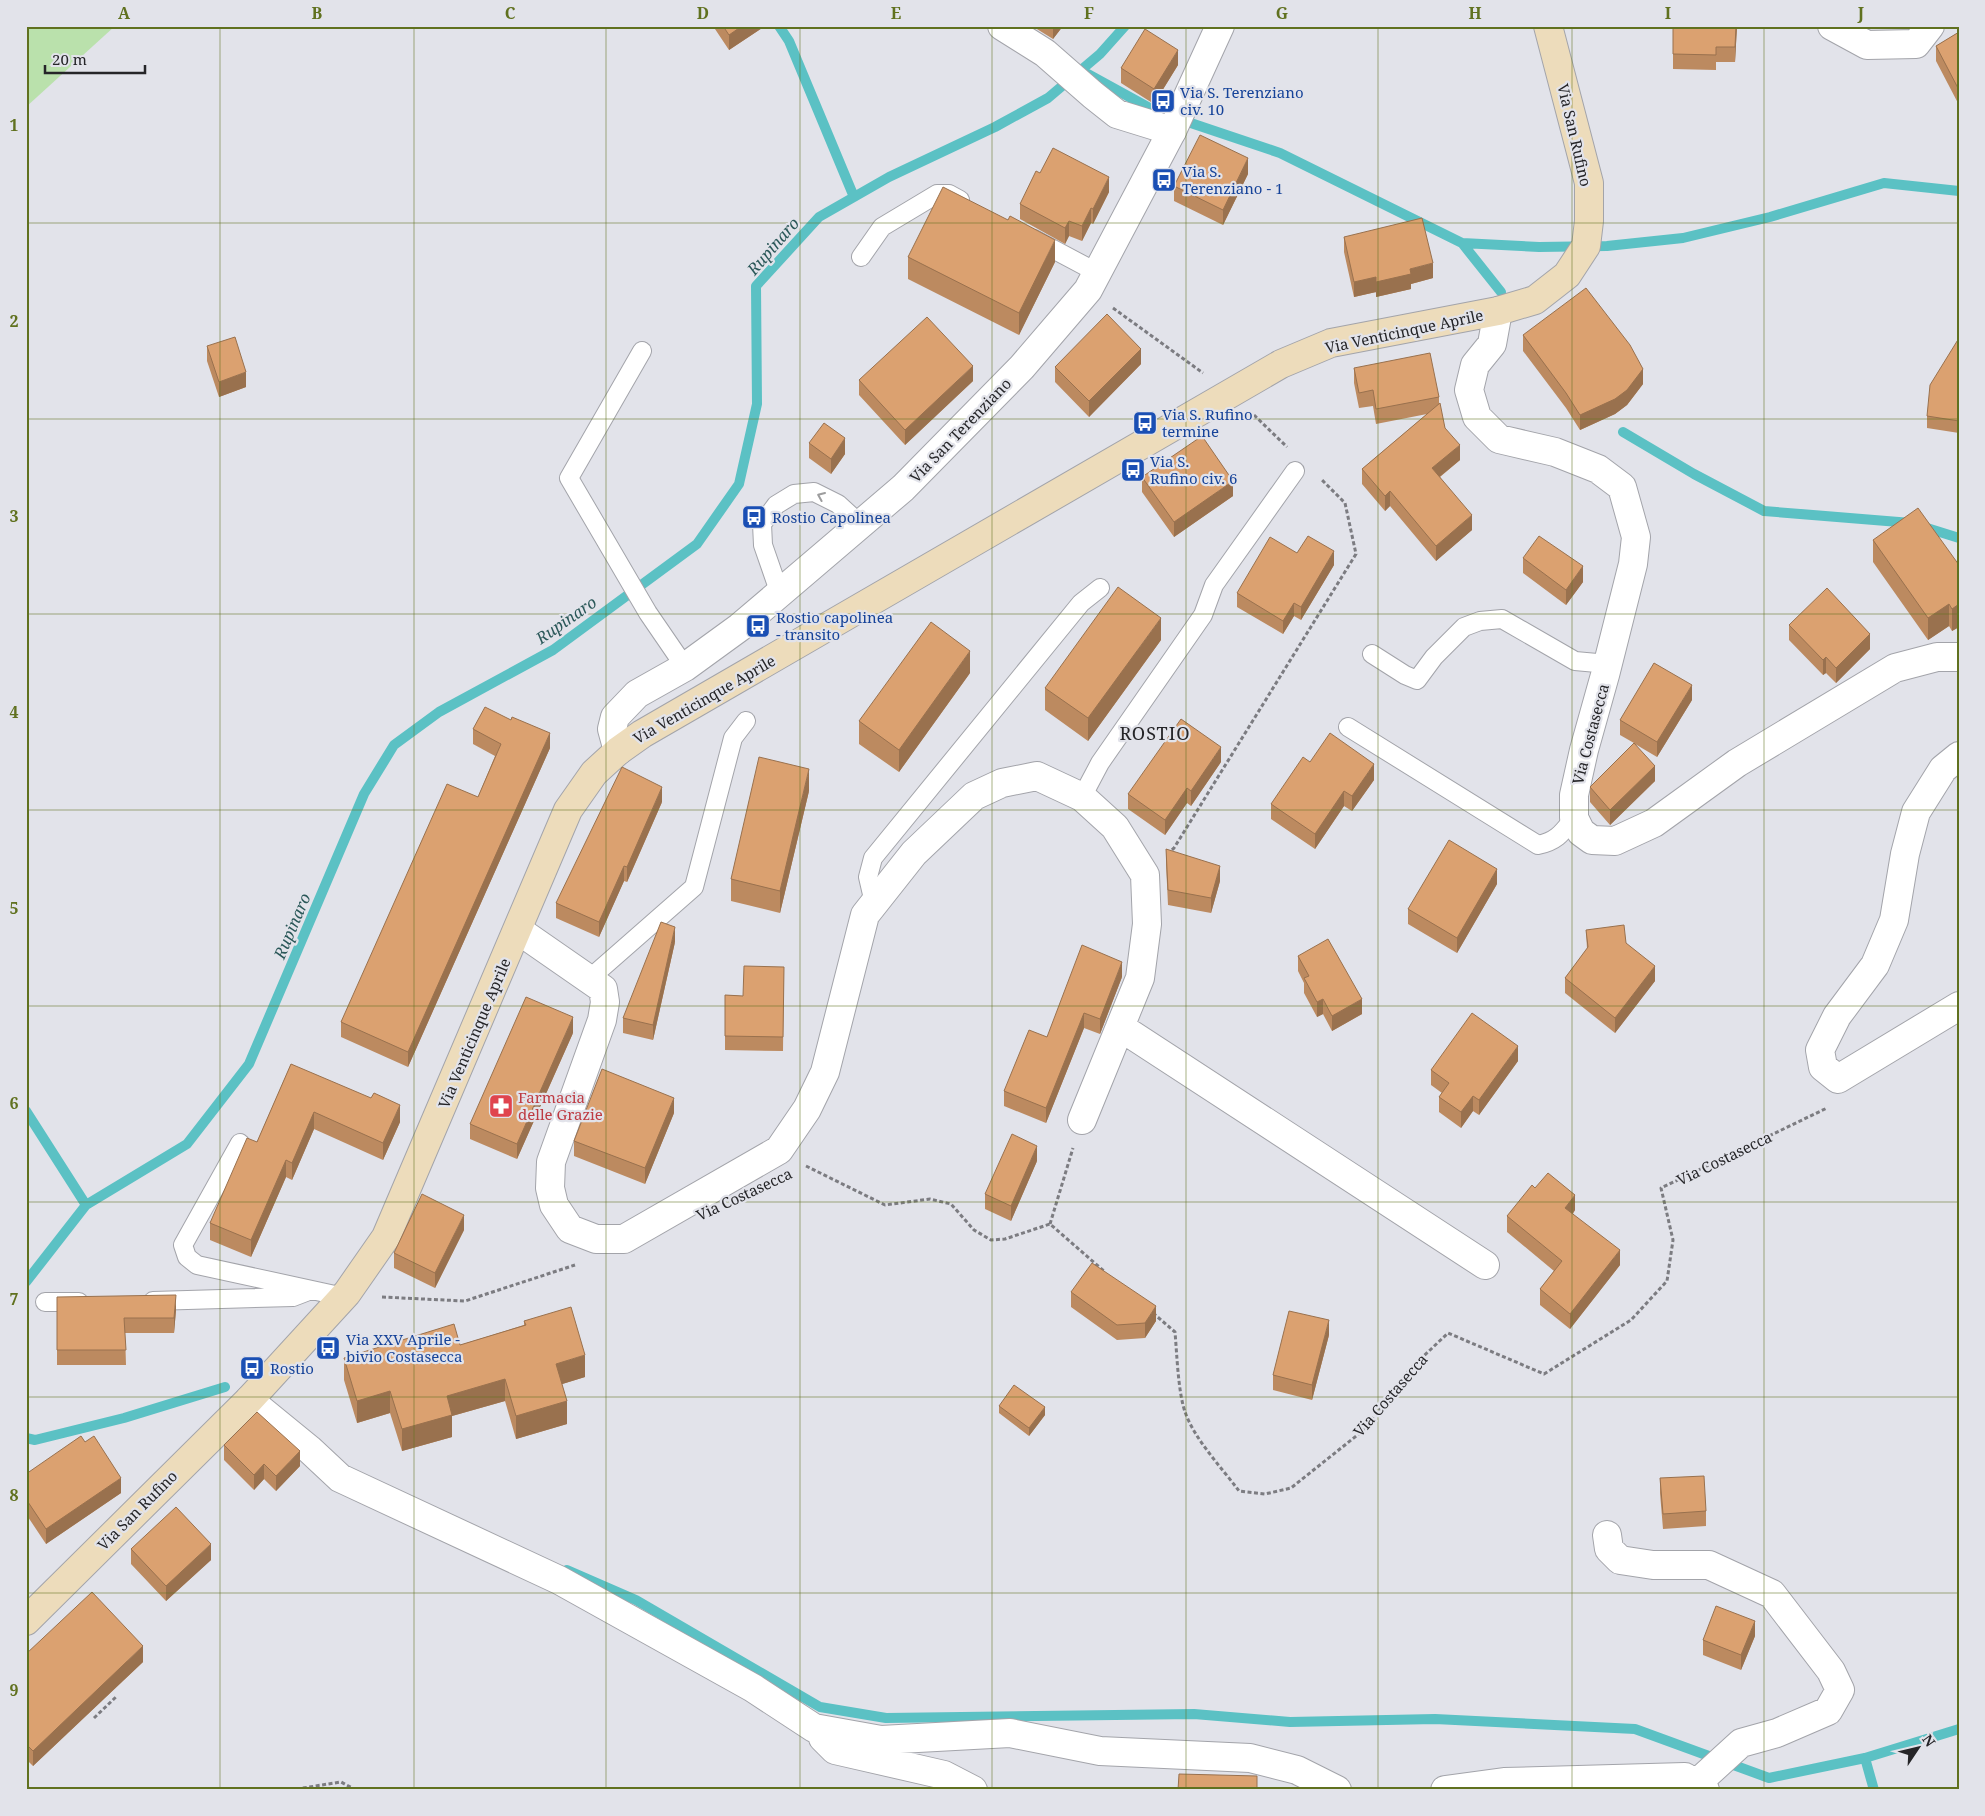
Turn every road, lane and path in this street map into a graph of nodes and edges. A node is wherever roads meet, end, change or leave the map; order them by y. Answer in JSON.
{"nodes":[{"id":1,"x":1002,"y":26,"type":"edge"},
{"id":2,"x":1220,"y":26,"type":"edge"},
{"id":3,"x":1548,"y":26,"type":"edge"},
{"id":4,"x":1832,"y":26,"type":"edge"},
{"id":5,"x":1930,"y":26,"type":"edge"},
{"id":6,"x":1172,"y":131,"type":"junction"},
{"id":7,"x":976,"y":208,"type":"edge"},
{"id":8,"x":1019,"y":231,"type":"edge"},
{"id":9,"x":1586,"y":246,"type":"joint"},
{"id":10,"x":861,"y":257,"type":"dead end"},
{"id":11,"x":1098,"y":273,"type":"junction"},
{"id":12,"x":1498,"y":311,"type":"junction"},
{"id":13,"x":642,"y":351,"type":"dead end"},
{"id":14,"x":1295,"y":471,"type":"dead end"},
{"id":15,"x":860,"y":524,"type":"junction"},
{"id":16,"x":1100,"y":588,"type":"dead end"},
{"id":17,"x":780,"y":594,"type":"junction"},
{"id":18,"x":1372,"y":654,"type":"dead end"},
{"id":19,"x":1959,"y":657,"type":"edge"},
{"id":20,"x":1608,"y":664,"type":"junction"},
{"id":21,"x":685,"y":667,"type":"junction"},
{"id":22,"x":746,"y":721,"type":"dead end"},
{"id":23,"x":1348,"y":727,"type":"dead end"},
{"id":24,"x":618,"y":751,"type":"junction"},
{"id":25,"x":1959,"y":756,"type":"edge"},
{"id":26,"x":1082,"y":797,"type":"junction"},
{"id":27,"x":1574,"y":818,"type":"junction"},
{"id":28,"x":874,"y":903,"type":"junction"},
{"id":29,"x":518,"y":930,"type":"junction"},
{"id":30,"x":588,"y":980,"type":"junction"},
{"id":31,"x":1959,"y":1006,"type":"edge"},
{"id":32,"x":1120,"y":1027,"type":"junction"},
{"id":33,"x":1834,"y":1105,"type":"dead end"},
{"id":34,"x":1082,"y":1120,"type":"joint"},
{"id":35,"x":240,"y":1143,"type":"dead end"},
{"id":36,"x":797,"y":1170,"type":"dead end"},
{"id":37,"x":1050,"y":1224,"type":"junction"},
{"id":38,"x":580,"y":1263,"type":"dead end"},
{"id":39,"x":1485,"y":1265,"type":"dead end"},
{"id":40,"x":1109,"y":1275,"type":"edge"},
{"id":41,"x":311,"y":1290,"type":"junction"},
{"id":42,"x":345,"y":1295,"type":"junction"},
{"id":43,"x":93,"y":1301,"type":"edge"},
{"id":44,"x":132,"y":1301,"type":"edge"},
{"id":45,"x":45,"y":1302,"type":"dead end"},
{"id":46,"x":1146,"y":1307,"type":"edge"},
{"id":47,"x":249,"y":1400,"type":"junction"},
{"id":48,"x":1607,"y":1535,"type":"dead end"},
{"id":49,"x":26,"y":1620,"type":"edge"},
{"id":50,"x":117,"y":1696,"type":"dead end"},
{"id":51,"x":94,"y":1718,"type":"dead end"},
{"id":52,"x":814,"y":1728,"type":"junction"},
{"id":53,"x":1701,"y":1787,"type":"edge"},
{"id":54,"x":26,"y":1788,"type":"edge"},
{"id":55,"x":41,"y":1790,"type":"edge"},
{"id":56,"x":290,"y":1790,"type":"edge"},
{"id":57,"x":356,"y":1790,"type":"edge"},
{"id":58,"x":972,"y":1790,"type":"edge"},
{"id":59,"x":1337,"y":1790,"type":"edge"},
{"id":60,"x":1445,"y":1790,"type":"edge"}],
"edges":[{"from":1,"to":6,"type":"street"},
{"from":2,"to":6,"type":"street","name":"Via San Terenziano"},
{"from":3,"to":9,"type":"main road","name":"Via San Rufino"},
{"from":4,"to":5,"type":"street"},
{"from":6,"to":11,"type":"street","name":"Via San Terenziano"},
{"from":7,"to":10,"type":"lane"},
{"from":8,"to":11,"type":"lane"},
{"from":9,"to":12,"type":"main road","name":"Via Venticinque Aprile"},
{"from":11,"to":15,"type":"street","name":"Via San Terenziano"},
{"from":12,"to":20,"type":"street","name":"Via Costasecca"},
{"from":12,"to":24,"type":"main road","name":"Via Venticinque Aprile"},
{"from":13,"to":21,"type":"lane"},
{"from":14,"to":26,"type":"lane"},
{"from":15,"to":17,"type":"street","name":"Via San Terenziano"},
{"from":15,"to":17,"type":"lane","one_way":true},
{"from":16,"to":28,"type":"lane"},
{"from":17,"to":21,"type":"street","name":"Via San Terenziano"},
{"from":18,"to":20,"type":"lane"},
{"from":19,"to":27,"type":"street"},
{"from":20,"to":27,"type":"street","name":"Via Costasecca"},
{"from":21,"to":24,"type":"street","name":"Via San Terenziano"},
{"from":22,"to":30,"type":"lane"},
{"from":23,"to":27,"type":"lane"},
{"from":24,"to":29,"type":"main road","name":"Via Venticinque Aprile"},
{"from":25,"to":31,"type":"street"},
{"from":26,"to":28,"type":"street"},
{"from":26,"to":32,"type":"street"},
{"from":28,"to":30,"type":"street"},
{"from":29,"to":30,"type":"street"},
{"from":29,"to":42,"type":"main road","name":"Via Venticinque Aprile"},
{"from":32,"to":34,"type":"street"},
{"from":32,"to":39,"type":"street"},
{"from":33,"to":46,"type":"path","name":"Via Costasecca"},
{"from":34,"to":37,"type":"path"},
{"from":35,"to":41,"type":"lane"},
{"from":36,"to":37,"type":"path","name":"Via Costasecca"},
{"from":37,"to":40,"type":"path"},
{"from":38,"to":42,"type":"path"},
{"from":41,"to":42,"type":"lane"},
{"from":41,"to":44,"type":"lane"},
{"from":42,"to":47,"type":"main road","name":"Via Venticinque Aprile"},
{"from":43,"to":45,"type":"lane"},
{"from":47,"to":49,"type":"main road","name":"Via San Rufino"},
{"from":47,"to":52,"type":"street"},
{"from":48,"to":53,"type":"street"},
{"from":50,"to":51,"type":"path"},
{"from":52,"to":58,"type":"street"},
{"from":52,"to":59,"type":"street"},
{"from":53,"to":60,"type":"street"},
{"from":54,"to":55,"type":"path"},
{"from":56,"to":57,"type":"path"}]}
